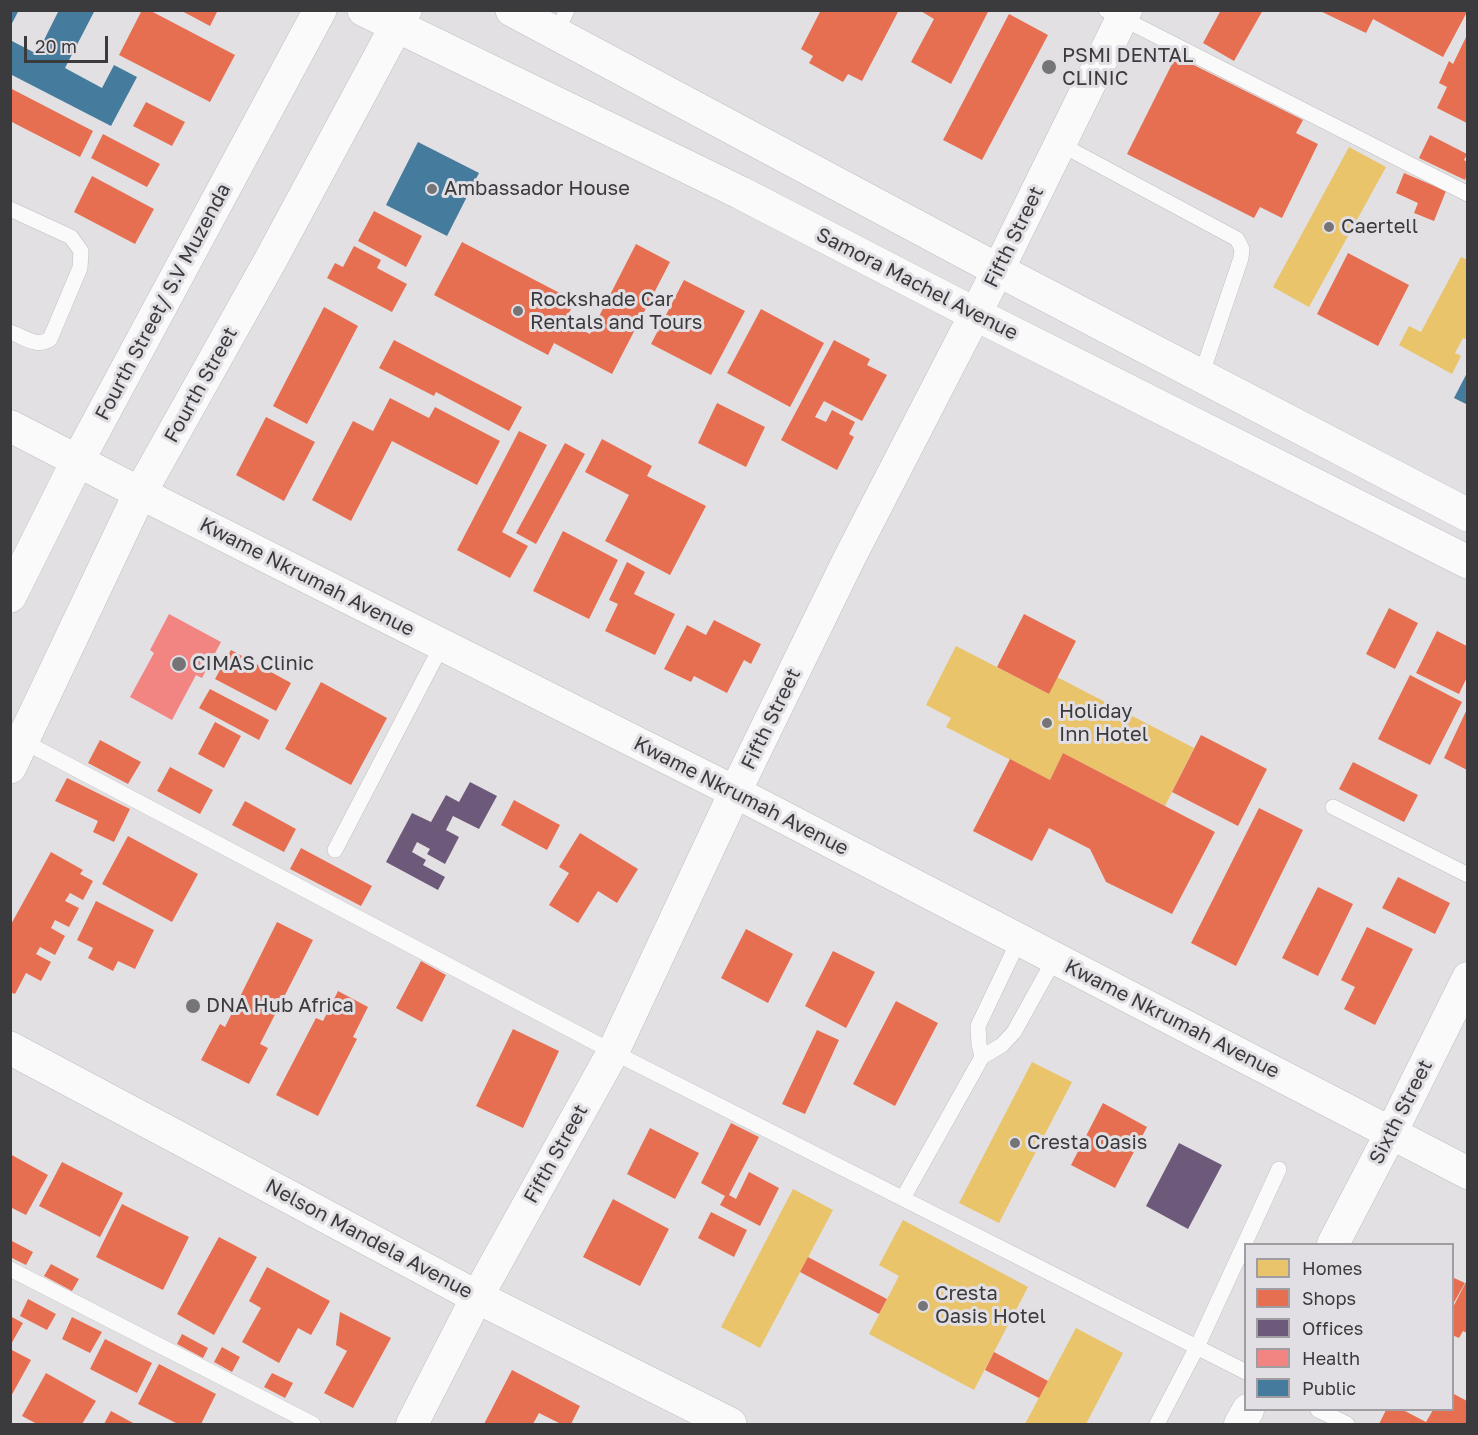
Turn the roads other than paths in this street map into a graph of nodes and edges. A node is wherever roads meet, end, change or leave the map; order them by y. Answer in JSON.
{"nodes":[{"id":1,"x":320,"y":10,"type":"edge"},
{"id":2,"x":364,"y":10,"type":"edge"},
{"id":3,"x":512,"y":10,"type":"edge"},
{"id":4,"x":1118,"y":13,"type":"edge"},
{"id":5,"x":401,"y":19,"type":"edge"},
{"id":6,"x":561,"y":22,"type":"edge"},
{"id":7,"x":1060,"y":144,"type":"junction"},
{"id":8,"x":1467,"y":194,"type":"edge"},
{"id":9,"x":10,"y":209,"type":"edge"},
{"id":10,"x":998,"y":270,"type":"junction"},
{"id":11,"x":975,"y":314,"type":"junction"},
{"id":12,"x":10,"y":332,"type":"edge"},
{"id":13,"x":1201,"y":376,"type":"junction"},
{"id":14,"x":10,"y":426,"type":"edge"},
{"id":15,"x":78,"y":460,"type":"junction"},
{"id":16,"x":140,"y":493,"type":"junction"},
{"id":17,"x":1467,"y":515,"type":"edge"},
{"id":18,"x":1467,"y":562,"type":"edge"},
{"id":19,"x":10,"y":596,"type":"edge"},
{"id":20,"x":442,"y":645,"type":"junction"},
{"id":21,"x":15,"y":748,"type":"edge"},
{"id":22,"x":735,"y":792,"type":"junction"},
{"id":23,"x":1333,"y":807,"type":"dead end"},
{"id":24,"x":335,"y":850,"type":"dead end"},
{"id":25,"x":1467,"y":874,"type":"edge"},
{"id":26,"x":1019,"y":940,"type":"junction"},
{"id":27,"x":1055,"y":958,"type":"junction"},
{"id":28,"x":1467,"y":978,"type":"edge"},
{"id":29,"x":10,"y":1048,"type":"edge"},
{"id":30,"x":613,"y":1052,"type":"junction"},
{"id":31,"x":982,"y":1057,"type":"junction"},
{"id":32,"x":1391,"y":1133,"type":"junction"},
{"id":33,"x":1279,"y":1169,"type":"dead end"},
{"id":34,"x":1467,"y":1173,"type":"edge"},
{"id":35,"x":903,"y":1198,"type":"junction"},
{"id":36,"x":1245,"y":1243,"type":"edge"},
{"id":37,"x":1334,"y":1243,"type":"edge"},
{"id":38,"x":1244,"y":1245,"type":"edge"},
{"id":39,"x":10,"y":1269,"type":"edge"},
{"id":40,"x":477,"y":1297,"type":"junction"},
{"id":41,"x":1197,"y":1347,"type":"junction"},
{"id":42,"x":1244,"y":1371,"type":"edge"},
{"id":43,"x":1247,"y":1411,"type":"edge"},
{"id":44,"x":1320,"y":1411,"type":"edge"},
{"id":45,"x":313,"y":1425,"type":"edge"},
{"id":46,"x":412,"y":1425,"type":"edge"},
{"id":47,"x":730,"y":1425,"type":"edge"},
{"id":48,"x":1157,"y":1425,"type":"edge"},
{"id":49,"x":1240,"y":1425,"type":"edge"},
{"id":50,"x":1347,"y":1425,"type":"edge"}],
"edges":[{"from":1,"to":15,"type":"main road","name":"Fourth Street/ S.V Muzenda"},
{"from":2,"to":5,"type":"main road","name":"Samora Machel Avenue"},
{"from":3,"to":6,"type":"main road"},
{"from":4,"to":7,"type":"street","name":"Fifth Street"},
{"from":4,"to":8,"type":"lane"},
{"from":5,"to":11,"type":"main road","name":"Samora Machel Avenue"},
{"from":5,"to":16,"type":"main road","name":"Fourth Street"},
{"from":6,"to":10,"type":"main road"},
{"from":7,"to":10,"type":"street","name":"Fifth Street"},
{"from":7,"to":13,"type":"lane"},
{"from":9,"to":12,"type":"lane"},
{"from":10,"to":11,"type":"street","name":"Fifth Street"},
{"from":10,"to":13,"type":"main road"},
{"from":11,"to":18,"type":"main road","name":"Samora Machel Avenue"},
{"from":11,"to":22,"type":"street","name":"Fifth Street"},
{"from":13,"to":17,"type":"main road"},
{"from":14,"to":15,"type":"street","name":"Kwame Nkrumah Avenue"},
{"from":15,"to":16,"type":"street","name":"Kwame Nkrumah Avenue"},
{"from":15,"to":19,"type":"main road","name":"Fourth Street/ S.V Muzenda"},
{"from":16,"to":20,"type":"street","name":"Kwame Nkrumah Avenue"},
{"from":16,"to":21,"type":"main road","name":"Fourth Street"},
{"from":20,"to":22,"type":"street","name":"Kwame Nkrumah Avenue"},
{"from":20,"to":24,"type":"lane"},
{"from":21,"to":30,"type":"lane"},
{"from":22,"to":26,"type":"street","name":"Kwame Nkrumah Avenue"},
{"from":22,"to":30,"type":"street","name":"Fifth Street"},
{"from":23,"to":25,"type":"lane"},
{"from":26,"to":27,"type":"street","name":"Kwame Nkrumah Avenue"},
{"from":26,"to":31,"type":"lane"},
{"from":27,"to":31,"type":"lane"},
{"from":27,"to":32,"type":"street","name":"Kwame Nkrumah Avenue"},
{"from":28,"to":32,"type":"street","name":"Sixth Street"},
{"from":29,"to":40,"type":"main road","name":"Nelson Mandela Avenue"},
{"from":30,"to":35,"type":"lane"},
{"from":30,"to":40,"type":"street","name":"Fifth Street"},
{"from":31,"to":35,"type":"lane"},
{"from":32,"to":34,"type":"street","name":"Kwame Nkrumah Avenue"},
{"from":32,"to":37,"type":"street","name":"Sixth Street"},
{"from":33,"to":36,"type":"lane"},
{"from":35,"to":41,"type":"lane"},
{"from":38,"to":41,"type":"lane"},
{"from":39,"to":45,"type":"lane"},
{"from":40,"to":46,"type":"street","name":"Fifth Street"},
{"from":40,"to":47,"type":"main road","name":"Nelson Mandela Avenue"},
{"from":41,"to":42,"type":"lane"},
{"from":41,"to":48,"type":"lane"},
{"from":43,"to":49,"type":"street"},
{"from":44,"to":50,"type":"lane"}]}
